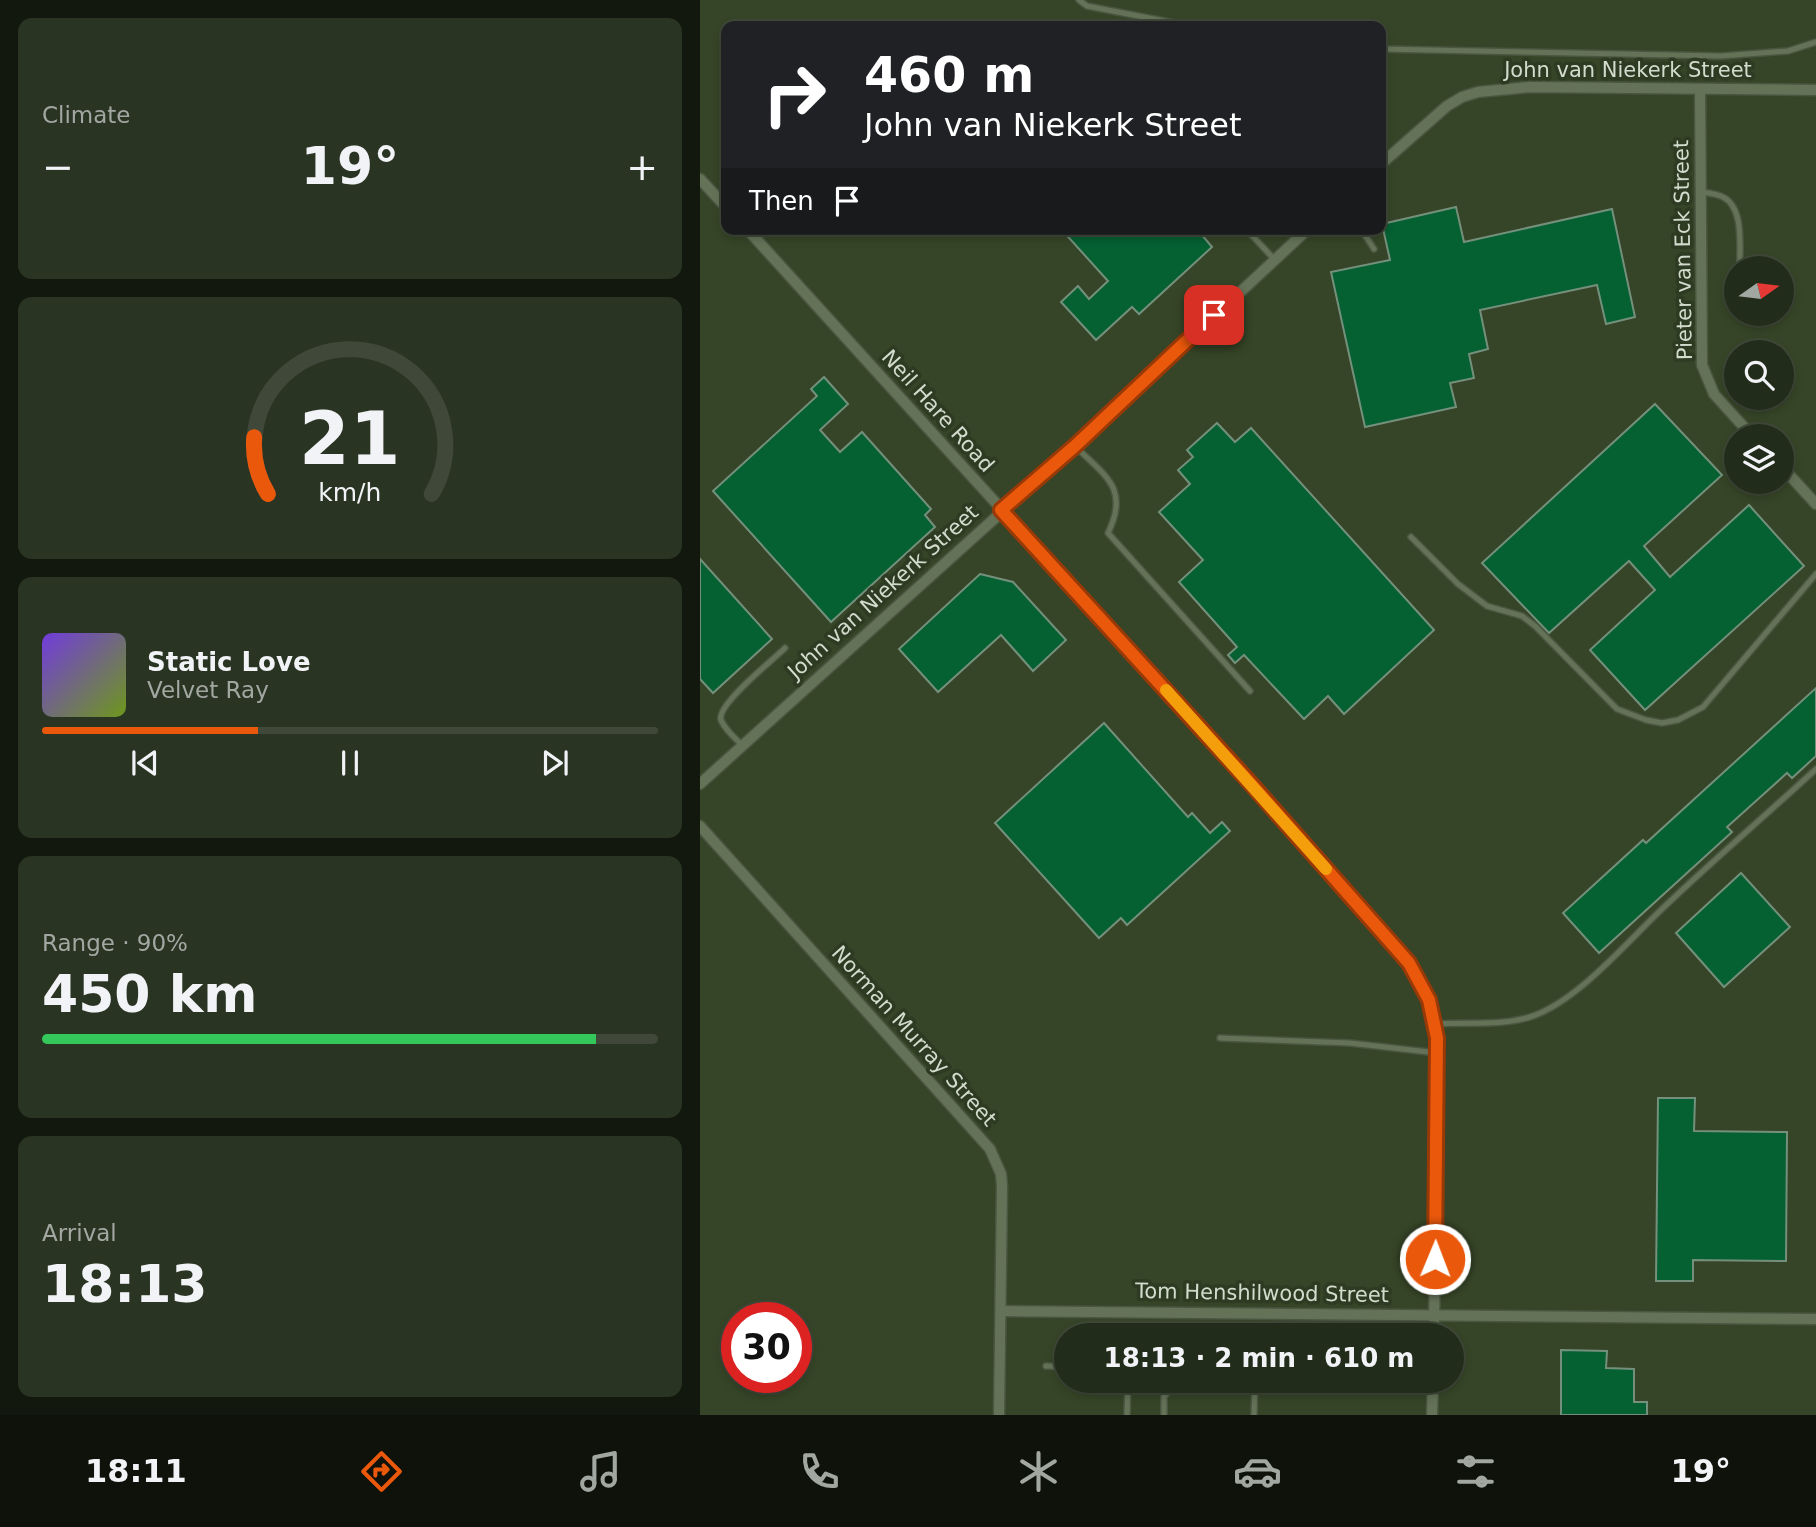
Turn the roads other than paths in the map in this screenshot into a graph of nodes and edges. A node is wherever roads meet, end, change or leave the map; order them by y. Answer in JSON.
{"nodes":[{"id":1,"x":1079,"y":0,"type":"edge"},
{"id":2,"x":1164,"y":21,"type":"edge"},
{"id":3,"x":1816,"y":42,"type":"edge"},
{"id":4,"x":1386,"y":49,"type":"edge"},
{"id":5,"x":1700,"y":89,"type":"junction"},
{"id":6,"x":1816,"y":90,"type":"edge"},
{"id":7,"x":1386,"y":160,"type":"edge"},
{"id":8,"x":700,"y":179,"type":"edge"},
{"id":9,"x":1701,"y":192,"type":"junction"},
{"id":10,"x":721,"y":202,"type":"edge"},
{"id":11,"x":752,"y":235,"type":"edge"},
{"id":12,"x":1252,"y":235,"type":"edge"},
{"id":13,"x":1301,"y":235,"type":"edge"},
{"id":14,"x":1365,"y":235,"type":"edge"},
{"id":15,"x":1374,"y":249,"type":"dead end"},
{"id":16,"x":1740,"y":256,"type":"edge"},
{"id":17,"x":1274,"y":259,"type":"junction"},
{"id":18,"x":1741,"y":424,"type":"edge"},
{"id":19,"x":1075,"y":446,"type":"junction"},
{"id":20,"x":1794,"y":480,"type":"edge"},
{"id":21,"x":1816,"y":504,"type":"edge"},
{"id":22,"x":1001,"y":510,"type":"junction"},
{"id":23,"x":1411,"y":537,"type":"dead end"},
{"id":24,"x":1816,"y":574,"type":"edge"},
{"id":25,"x":785,"y":648,"type":"dead end"},
{"id":26,"x":1250,"y":691,"type":"dead end"},
{"id":27,"x":742,"y":746,"type":"junction"},
{"id":28,"x":1816,"y":769,"type":"edge"},
{"id":29,"x":702,"y":778,"type":"edge"},
{"id":30,"x":700,"y":826,"type":"edge"},
{"id":31,"x":1435,"y":1024,"type":"junction"},
{"id":32,"x":1220,"y":1038,"type":"dead end"},
{"id":33,"x":1437,"y":1053,"type":"junction"},
{"id":34,"x":1001,"y":1311,"type":"junction"},
{"id":35,"x":1434,"y":1315,"type":"junction"},
{"id":36,"x":1816,"y":1319,"type":"edge"},
{"id":37,"x":1434,"y":1323,"type":"edge"},
{"id":38,"x":1046,"y":1366,"type":"dead end"},
{"id":39,"x":1054,"y":1366,"type":"edge"},
{"id":40,"x":1128,"y":1393,"type":"edge"},
{"id":41,"x":1167,"y":1393,"type":"edge"},
{"id":42,"x":1255,"y":1393,"type":"edge"},
{"id":43,"x":1433,"y":1393,"type":"edge"},
{"id":44,"x":999,"y":1415,"type":"edge"},
{"id":45,"x":1127,"y":1415,"type":"edge"},
{"id":46,"x":1164,"y":1415,"type":"edge"},
{"id":47,"x":1254,"y":1415,"type":"edge"},
{"id":48,"x":1432,"y":1415,"type":"edge"}],
"edges":[{"from":1,"to":2,"type":"lane"},
{"from":3,"to":4,"type":"lane"},
{"from":5,"to":6,"type":"street","name":"John van Niekerk Street"},
{"from":5,"to":7,"type":"street","name":"John van Niekerk Street"},
{"from":5,"to":9,"type":"street","name":"Pieter van Eck Street"},
{"from":8,"to":10,"type":"street"},
{"from":9,"to":16,"type":"lane"},
{"from":9,"to":18,"type":"street","name":"Pieter van Eck Street"},
{"from":11,"to":22,"type":"street","name":"Neil Hare Road"},
{"from":12,"to":17,"type":"lane"},
{"from":13,"to":17,"type":"street","name":"John van Niekerk Street"},
{"from":14,"to":15,"type":"lane"},
{"from":17,"to":19,"type":"street","name":"John van Niekerk Street"},
{"from":19,"to":22,"type":"street","name":"John van Niekerk Street"},
{"from":19,"to":26,"type":"lane"},
{"from":20,"to":21,"type":"street"},
{"from":22,"to":27,"type":"street","name":"John van Niekerk Street"},
{"from":22,"to":31,"type":"street","name":"Neil Hare Road"},
{"from":23,"to":24,"type":"lane"},
{"from":25,"to":27,"type":"lane"},
{"from":27,"to":29,"type":"street","name":"John van Niekerk Street"},
{"from":28,"to":31,"type":"lane"},
{"from":30,"to":34,"type":"street","name":"Norman Murray Street"},
{"from":31,"to":33,"type":"street","name":"Neil Hare Road"},
{"from":32,"to":33,"type":"lane"},
{"from":33,"to":35,"type":"street","name":"Neil Hare Road"},
{"from":34,"to":35,"type":"street","name":"Tom Henshilwood Street"},
{"from":34,"to":44,"type":"street","name":"Norman Murray Street"},
{"from":35,"to":36,"type":"street","name":"Tom Henshilwood Street"},
{"from":35,"to":37,"type":"street","name":"Neil Hare Road"},
{"from":38,"to":39,"type":"lane"},
{"from":40,"to":45,"type":"lane"},
{"from":41,"to":46,"type":"lane"},
{"from":42,"to":47,"type":"lane"},
{"from":43,"to":48,"type":"street"}]}
